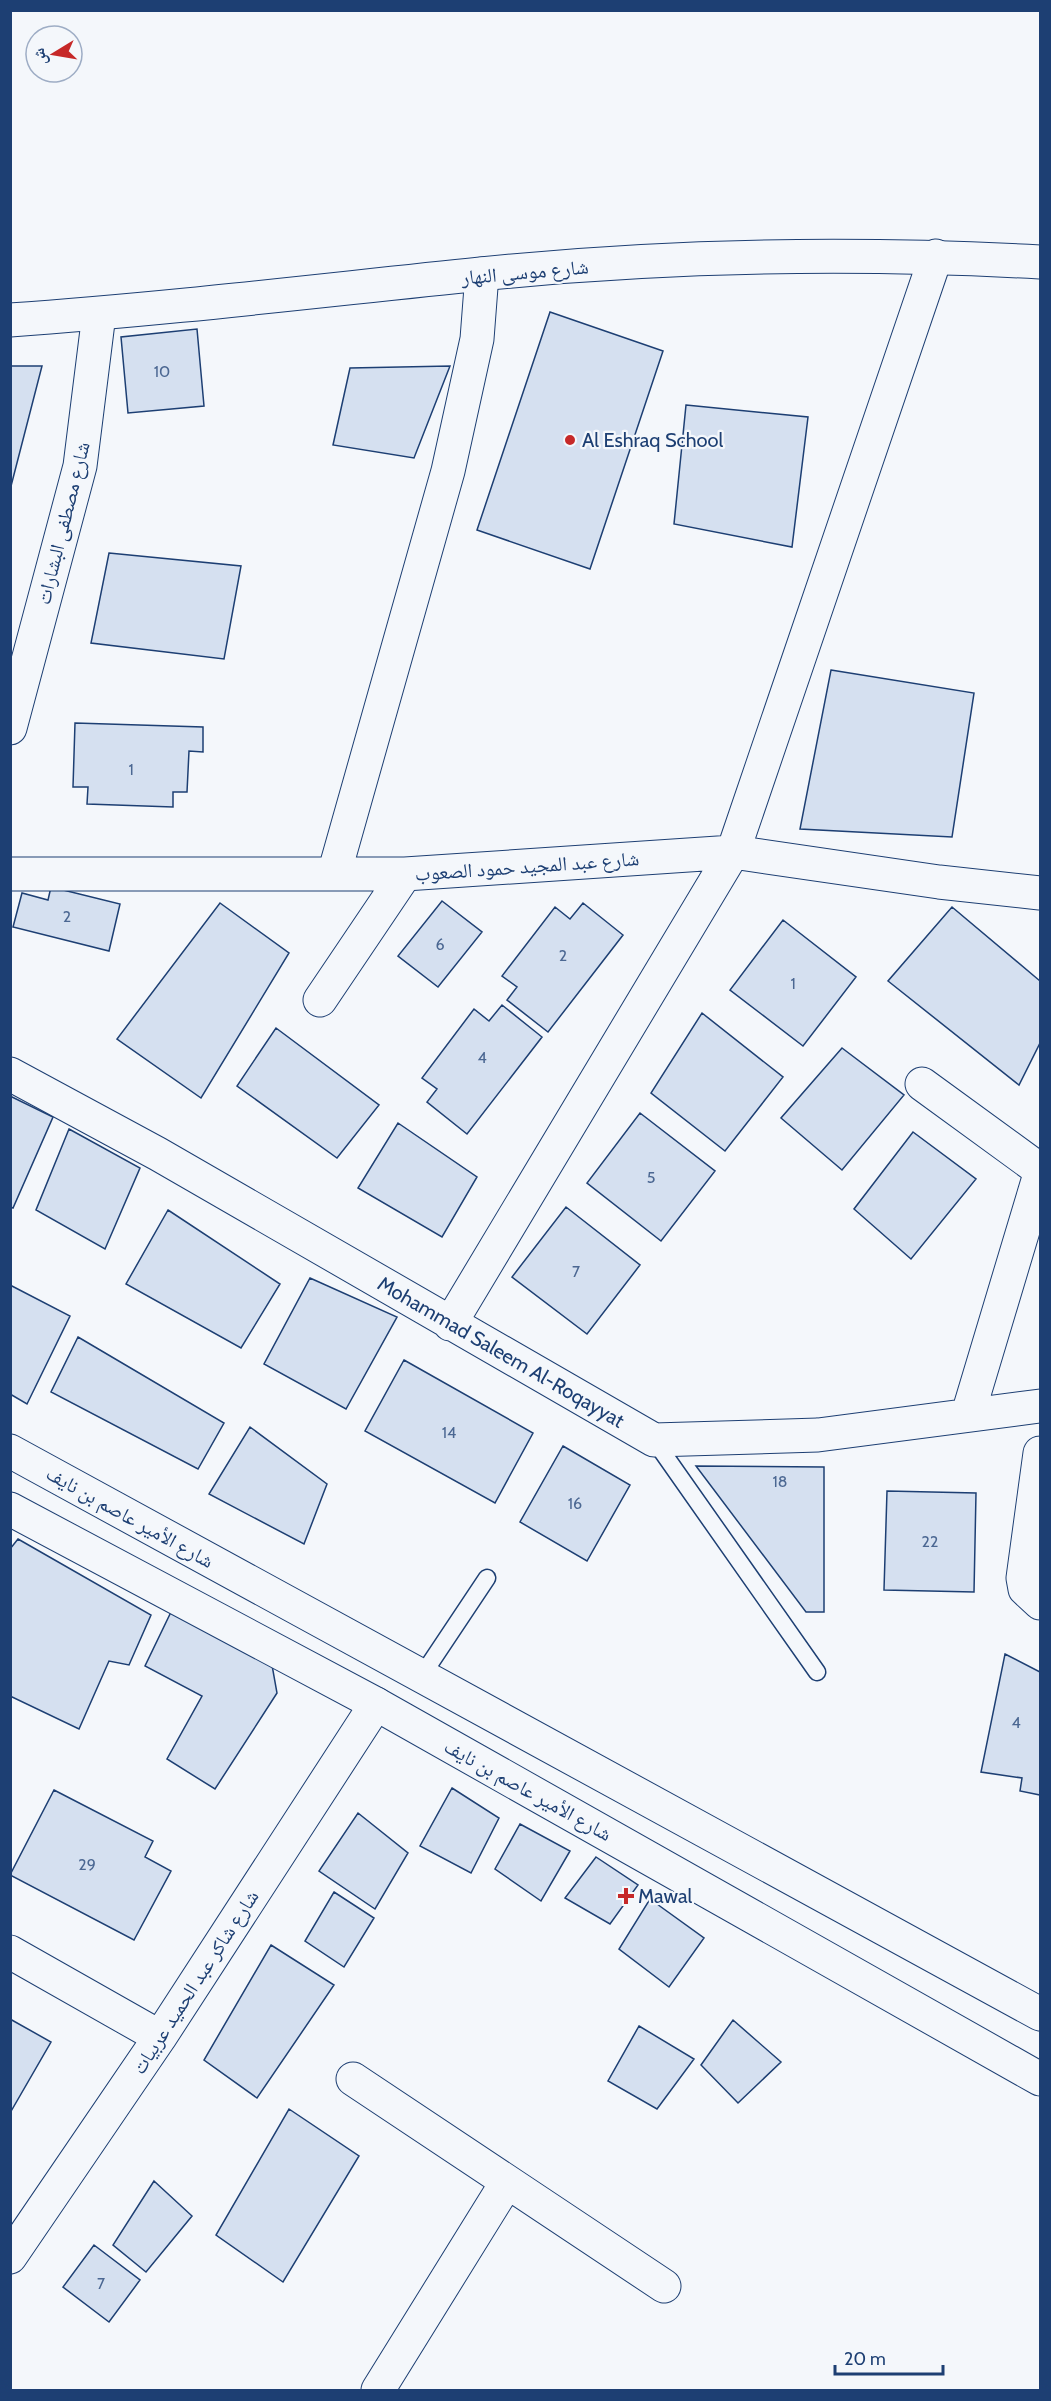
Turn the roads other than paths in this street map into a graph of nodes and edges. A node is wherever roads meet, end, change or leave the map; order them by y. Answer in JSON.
{"nodes":[{"id":1,"x":936,"y":256,"type":"junction"},
{"id":2,"x":1041,"y":262,"type":"edge"},
{"id":3,"x":482,"y":274,"type":"junction"},
{"id":4,"x":99,"y":314,"type":"junction"},
{"id":5,"x":10,"y":320,"type":"edge"},
{"id":6,"x":10,"y":728,"type":"edge"},
{"id":7,"x":733,"y":852,"type":"junction"},
{"id":8,"x":10,"y":874,"type":"edge"},
{"id":9,"x":334,"y":874,"type":"junction"},
{"id":10,"x":405,"y":874,"type":"junction"},
{"id":11,"x":1041,"y":893,"type":"edge"},
{"id":12,"x":320,"y":1000,"type":"dead end"},
{"id":13,"x":10,"y":1074,"type":"edge"},
{"id":14,"x":922,"y":1084,"type":"dead end"},
{"id":15,"x":1041,"y":1172,"type":"edge"},
{"id":16,"x":450,"y":1324,"type":"junction"},
{"id":17,"x":1041,"y":1406,"type":"edge"},
{"id":18,"x":968,"y":1414,"type":"junction"},
{"id":19,"x":654,"y":1440,"type":"junction"},
{"id":20,"x":10,"y":1451,"type":"edge"},
{"id":21,"x":1041,"y":1453,"type":"edge"},
{"id":22,"x":10,"y":1509,"type":"edge"},
{"id":23,"x":487,"y":1578,"type":"dead end"},
{"id":24,"x":1041,"y":1604,"type":"edge"},
{"id":25,"x":817,"y":1672,"type":"dead end"},
{"id":26,"x":421,"y":1677,"type":"junction"},
{"id":27,"x":376,"y":1704,"type":"junction"},
{"id":28,"x":10,"y":1952,"type":"edge"},
{"id":29,"x":1041,"y":2014,"type":"edge"},
{"id":30,"x":160,"y":2037,"type":"junction"},
{"id":31,"x":353,"y":2079,"type":"dead end"},
{"id":32,"x":1041,"y":2079,"type":"edge"},
{"id":33,"x":507,"y":2182,"type":"junction"},
{"id":34,"x":10,"y":2257,"type":"edge"},
{"id":35,"x":664,"y":2286,"type":"dead end"},
{"id":36,"x":378,"y":2391,"type":"edge"}],
"edges":[{"from":1,"to":2,"type":"street","name":"شارع موسى النهار"},
{"from":1,"to":3,"type":"street","name":"شارع موسى النهار"},
{"from":1,"to":7,"type":"street"},
{"from":3,"to":4,"type":"street","name":"شارع موسى النهار"},
{"from":3,"to":9,"type":"street"},
{"from":4,"to":5,"type":"street","name":"شارع موسى النهار"},
{"from":4,"to":6,"type":"street","name":"شارع مصطفى البشارات"},
{"from":7,"to":10,"type":"street","name":"شارع عبد المجيد حمود الصعوب"},
{"from":7,"to":11,"type":"street","name":"شارع عبد المجيد حمود الصعوب"},
{"from":7,"to":16,"type":"street"},
{"from":8,"to":9,"type":"street","name":"شارع عبد المجيد حمود الصعوب"},
{"from":9,"to":10,"type":"street","name":"شارع عبد المجيد حمود الصعوب"},
{"from":10,"to":12,"type":"street"},
{"from":13,"to":16,"type":"street","name":"Mohammad Saleem Al-Roqayyat"},
{"from":14,"to":15,"type":"street"},
{"from":15,"to":18,"type":"street"},
{"from":16,"to":19,"type":"street","name":"Mohammad Saleem Al-Roqayyat"},
{"from":17,"to":18,"type":"street"},
{"from":18,"to":19,"type":"street"},
{"from":19,"to":25,"type":"lane"},
{"from":20,"to":26,"type":"street","name":"شارع الأمير عاصم بن نايف"},
{"from":21,"to":24,"type":"street"},
{"from":22,"to":27,"type":"street","name":"شارع الأمير عاصم بن نايف"},
{"from":23,"to":26,"type":"lane"},
{"from":26,"to":29,"type":"street","name":"شارع الأمير عاصم بن نايف"},
{"from":27,"to":30,"type":"street","name":"شارع شاكر عبد الحميد عربيات"},
{"from":27,"to":32,"type":"street","name":"شارع الأمير عاصم بن نايف"},
{"from":28,"to":30,"type":"street"},
{"from":30,"to":34,"type":"street","name":"شارع شاكر عبد الحميد عربيات"},
{"from":31,"to":33,"type":"street"},
{"from":33,"to":35,"type":"street"},
{"from":33,"to":36,"type":"street"}]}
